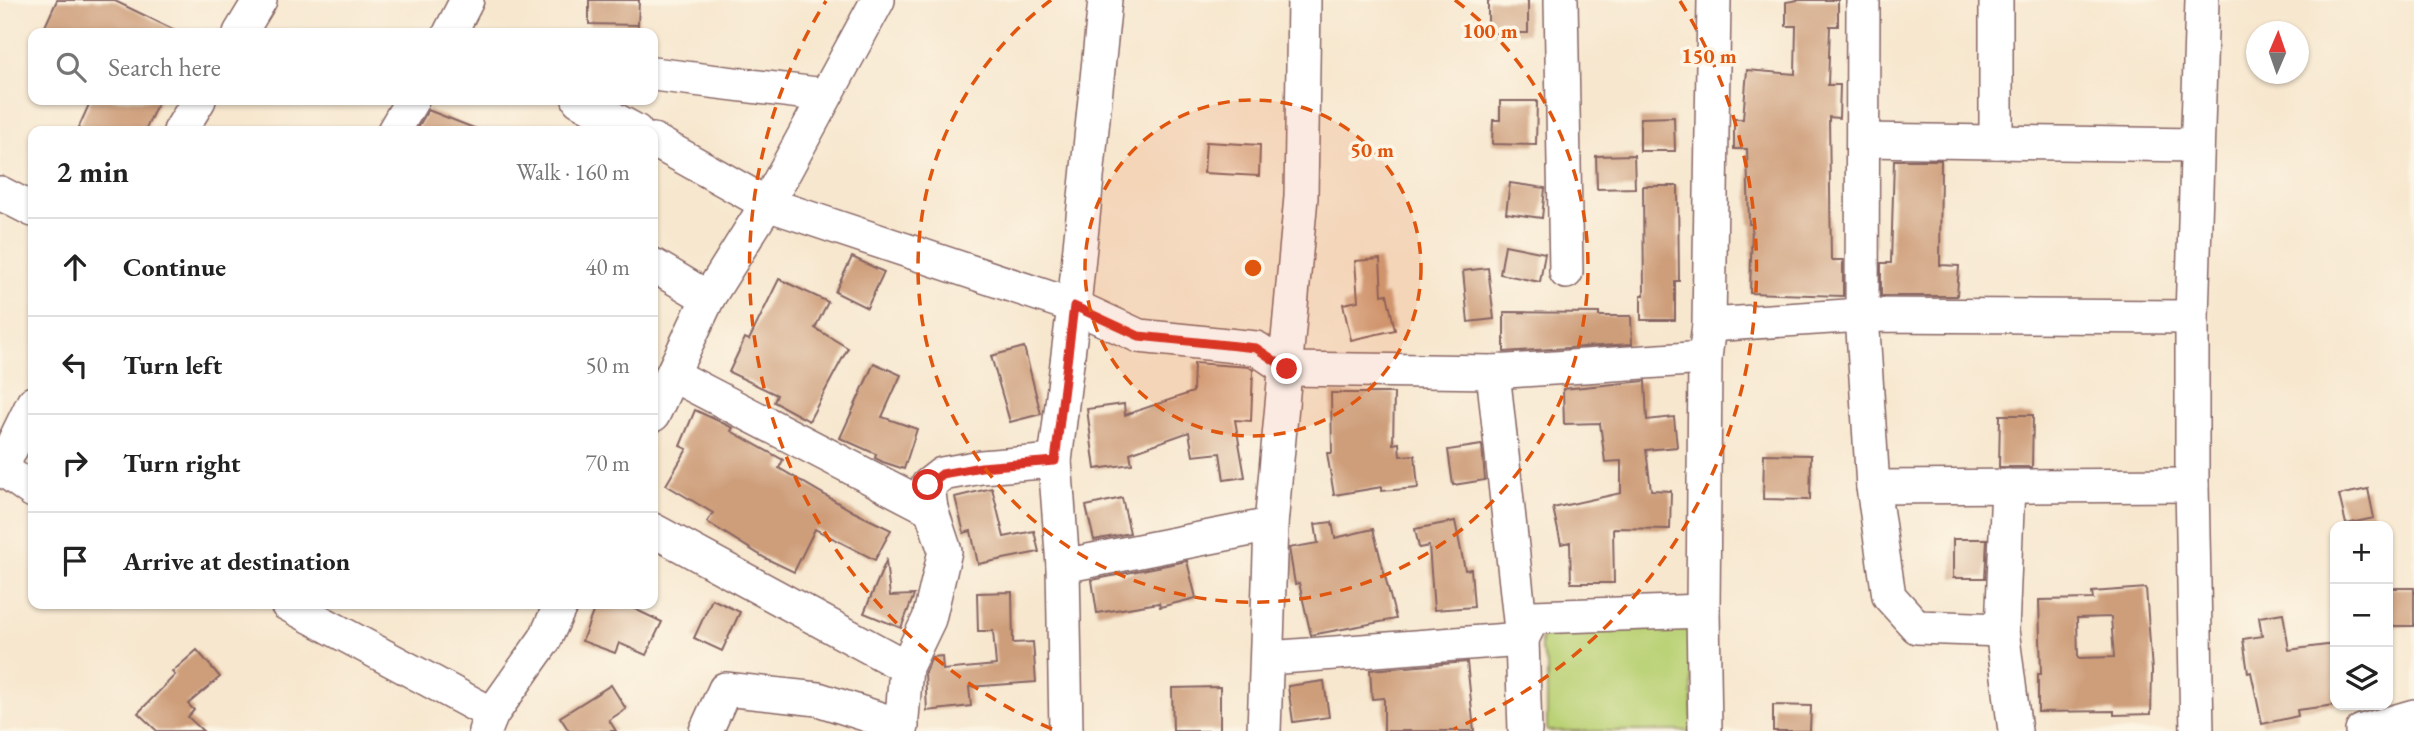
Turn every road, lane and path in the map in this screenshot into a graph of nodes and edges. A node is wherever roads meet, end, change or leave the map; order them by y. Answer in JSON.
{"nodes":[{"id":1,"x":260,"y":0,"type":"edge"},
{"id":2,"x":467,"y":0,"type":"edge"},
{"id":3,"x":878,"y":0,"type":"edge"},
{"id":4,"x":1105,"y":0,"type":"edge"},
{"id":5,"x":1304,"y":0,"type":"edge"},
{"id":6,"x":1561,"y":0,"type":"edge"},
{"id":7,"x":1714,"y":0,"type":"edge"},
{"id":8,"x":1863,"y":0,"type":"edge"},
{"id":9,"x":1996,"y":0,"type":"edge"},
{"id":10,"x":2202,"y":0,"type":"edge"},
{"id":11,"x":243,"y":28,"type":"edge"},
{"id":12,"x":453,"y":28,"type":"edge"},
{"id":13,"x":658,"y":75,"type":"edge"},
{"id":14,"x":825,"y":94,"type":"junction"},
{"id":15,"x":196,"y":105,"type":"edge"},
{"id":16,"x":409,"y":105,"type":"edge"},
{"id":17,"x":588,"y":105,"type":"edge"},
{"id":18,"x":183,"y":126,"type":"edge"},
{"id":19,"x":397,"y":126,"type":"edge"},
{"id":20,"x":627,"y":126,"type":"edge"},
{"id":21,"x":1864,"y":140,"type":"junction"},
{"id":22,"x":1996,"y":142,"type":"junction"},
{"id":23,"x":658,"y":144,"type":"edge"},
{"id":24,"x":2197,"y":145,"type":"junction"},
{"id":25,"x":0,"y":192,"type":"edge"},
{"id":26,"x":767,"y":204,"type":"junction"},
{"id":27,"x":28,"y":207,"type":"edge"},
{"id":28,"x":658,"y":268,"type":"edge"},
{"id":29,"x":1566,"y":272,"type":"dead end"},
{"id":30,"x":708,"y":298,"type":"junction"},
{"id":31,"x":1074,"y":306,"type":"junction"},
{"id":32,"x":1862,"y":315,"type":"junction"},
{"id":33,"x":2192,"y":317,"type":"junction"},
{"id":34,"x":1709,"y":325,"type":"junction"},
{"id":35,"x":1705,"y":358,"type":"junction"},
{"id":36,"x":1287,"y":369,"type":"junction"},
{"id":37,"x":1493,"y":372,"type":"junction"},
{"id":38,"x":673,"y":375,"type":"junction"},
{"id":39,"x":658,"y":405,"type":"edge"},
{"id":40,"x":28,"y":413,"type":"edge"},
{"id":41,"x":1055,"y":461,"type":"junction"},
{"id":42,"x":1,"y":470,"type":"edge"},
{"id":43,"x":2192,"y":485,"type":"junction"},
{"id":44,"x":2008,"y":486,"type":"junction"},
{"id":45,"x":1873,"y":487,"type":"junction"},
{"id":46,"x":28,"y":488,"type":"edge"},
{"id":47,"x":931,"y":509,"type":"junction"},
{"id":48,"x":1271,"y":525,"type":"junction"},
{"id":49,"x":658,"y":533,"type":"edge"},
{"id":50,"x":1063,"y":566,"type":"junction"},
{"id":51,"x":296,"y":609,"type":"edge"},
{"id":52,"x":559,"y":609,"type":"edge"},
{"id":53,"x":1703,"y":611,"type":"junction"},
{"id":54,"x":2002,"y":630,"type":"junction"},
{"id":55,"x":1521,"y":639,"type":"junction"},
{"id":56,"x":1268,"y":658,"type":"junction"},
{"id":57,"x":906,"y":667,"type":"junction"},
{"id":58,"x":2414,"y":716,"type":"edge"},
{"id":59,"x":488,"y":722,"type":"edge"},
{"id":60,"x":902,"y":729,"type":"edge"},
{"id":61,"x":706,"y":731,"type":"edge"},
{"id":62,"x":1066,"y":731,"type":"edge"},
{"id":63,"x":1264,"y":731,"type":"edge"},
{"id":64,"x":1525,"y":731,"type":"edge"},
{"id":65,"x":1705,"y":731,"type":"edge"},
{"id":66,"x":2015,"y":731,"type":"edge"},
{"id":67,"x":2197,"y":731,"type":"edge"},
{"id":68,"x":2362,"y":731,"type":"edge"}],
"edges":[{"from":1,"to":11,"type":"street"},
{"from":2,"to":12,"type":"street"},
{"from":3,"to":14,"type":"street"},
{"from":4,"to":31,"type":"street"},
{"from":5,"to":36,"type":"street"},
{"from":6,"to":29,"type":"street"},
{"from":7,"to":34,"type":"street"},
{"from":8,"to":21,"type":"street"},
{"from":9,"to":22,"type":"street"},
{"from":10,"to":24,"type":"street"},
{"from":13,"to":14,"type":"street"},
{"from":14,"to":26,"type":"street"},
{"from":15,"to":18,"type":"street"},
{"from":16,"to":19,"type":"street"},
{"from":17,"to":20,"type":"street"},
{"from":21,"to":22,"type":"street"},
{"from":21,"to":32,"type":"street"},
{"from":22,"to":24,"type":"street"},
{"from":23,"to":26,"type":"street"},
{"from":24,"to":33,"type":"street"},
{"from":25,"to":27,"type":"street"},
{"from":26,"to":30,"type":"street"},
{"from":26,"to":31,"type":"street"},
{"from":28,"to":30,"type":"street"},
{"from":30,"to":38,"type":"street"},
{"from":31,"to":36,"type":"street"},
{"from":31,"to":41,"type":"street"},
{"from":32,"to":33,"type":"street"},
{"from":32,"to":34,"type":"street"},
{"from":32,"to":45,"type":"street"},
{"from":33,"to":43,"type":"street"},
{"from":34,"to":35,"type":"street"},
{"from":35,"to":37,"type":"street"},
{"from":35,"to":53,"type":"street"},
{"from":36,"to":37,"type":"street"},
{"from":36,"to":48,"type":"street"},
{"from":37,"to":55,"type":"street"},
{"from":38,"to":39,"type":"street"},
{"from":38,"to":47,"type":"street"},
{"from":40,"to":42,"type":"street"},
{"from":41,"to":47,"type":"street"},
{"from":41,"to":50,"type":"street"},
{"from":42,"to":46,"type":"street"},
{"from":43,"to":44,"type":"street"},
{"from":43,"to":67,"type":"street"},
{"from":44,"to":45,"type":"street"},
{"from":44,"to":54,"type":"street"},
{"from":45,"to":54,"type":"street"},
{"from":47,"to":57,"type":"street"},
{"from":48,"to":50,"type":"street"},
{"from":48,"to":56,"type":"street"},
{"from":49,"to":57,"type":"street"},
{"from":50,"to":62,"type":"street"},
{"from":51,"to":59,"type":"street"},
{"from":52,"to":59,"type":"street"},
{"from":53,"to":55,"type":"street"},
{"from":53,"to":65,"type":"street"},
{"from":54,"to":66,"type":"street"},
{"from":55,"to":56,"type":"street"},
{"from":55,"to":64,"type":"street"},
{"from":56,"to":63,"type":"street"},
{"from":57,"to":60,"type":"street"},
{"from":58,"to":68,"type":"street"},
{"from":60,"to":61,"type":"street"}]}
